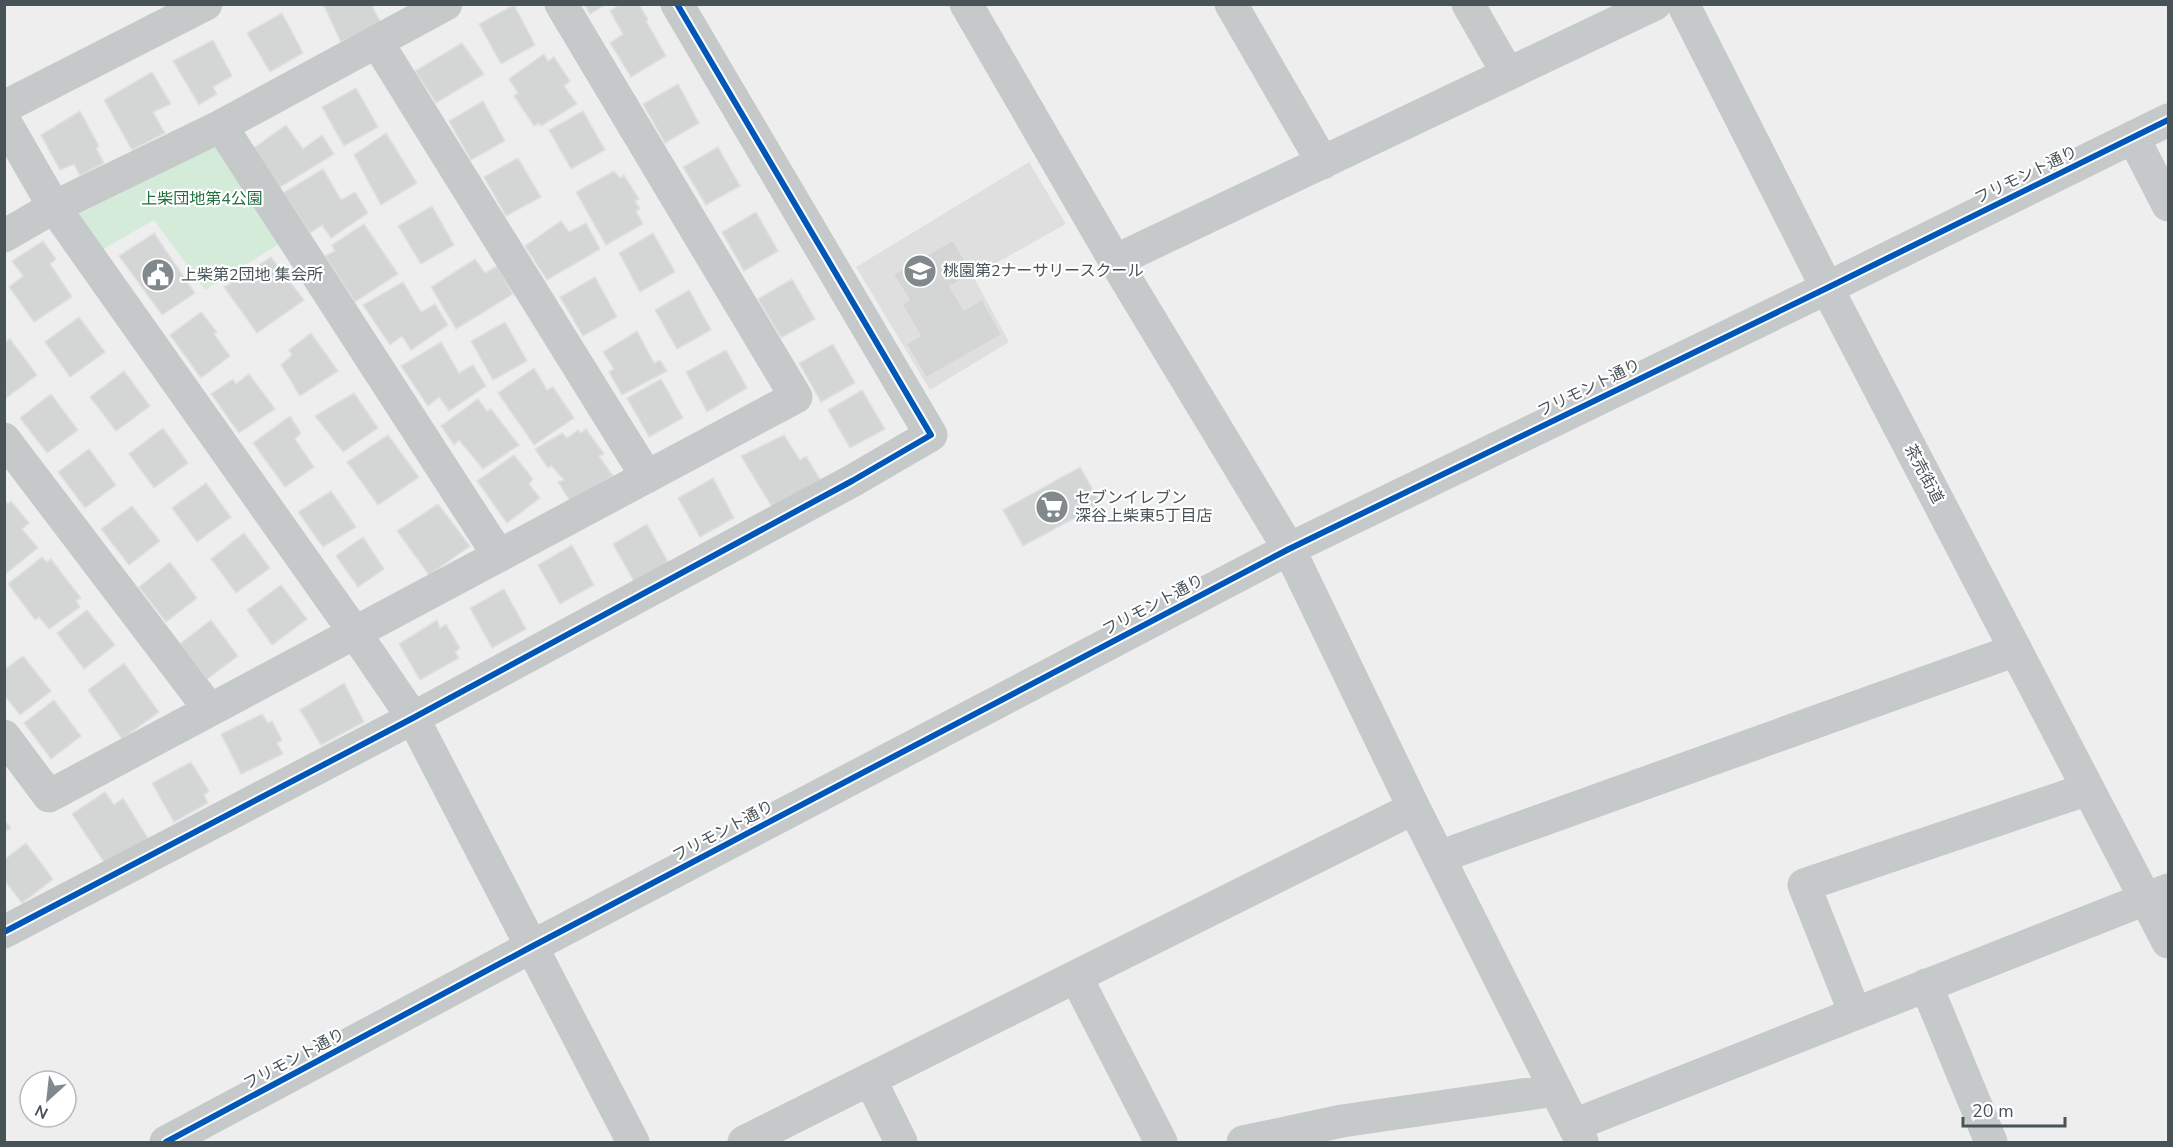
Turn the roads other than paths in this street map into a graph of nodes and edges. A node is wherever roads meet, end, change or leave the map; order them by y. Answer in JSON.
{"nodes":[{"id":1,"x":206,"y":4,"type":"edge"},
{"id":2,"x":446,"y":4,"type":"edge"},
{"id":3,"x":561,"y":4,"type":"edge"},
{"id":4,"x":677,"y":4,"type":"edge"},
{"id":5,"x":966,"y":4,"type":"edge"},
{"id":6,"x":1231,"y":4,"type":"edge"},
{"id":7,"x":1468,"y":4,"type":"edge"},
{"id":8,"x":1655,"y":4,"type":"edge"},
{"id":9,"x":1683,"y":4,"type":"edge"},
{"id":10,"x":377,"y":42,"type":"junction"},
{"id":11,"x":1508,"y":74,"type":"junction"},
{"id":12,"x":4,"y":107,"type":"edge"},
{"id":13,"x":4,"y":120,"type":"edge"},
{"id":14,"x":2169,"y":120,"type":"edge"},
{"id":15,"x":221,"y":126,"type":"junction"},
{"id":16,"x":2133,"y":137,"type":"junction"},
{"id":17,"x":1323,"y":163,"type":"junction"},
{"id":18,"x":2169,"y":205,"type":"edge"},
{"id":19,"x":54,"y":207,"type":"junction"},
{"id":20,"x":4,"y":236,"type":"edge"},
{"id":21,"x":1115,"y":261,"type":"junction"},
{"id":22,"x":1827,"y":288,"type":"junction"},
{"id":23,"x":4,"y":439,"type":"edge"},
{"id":24,"x":647,"y":477,"type":"junction"},
{"id":25,"x":1289,"y":549,"type":"junction"},
{"id":26,"x":499,"y":556,"type":"junction"},
{"id":27,"x":355,"y":633,"type":"junction"},
{"id":28,"x":2016,"y":650,"type":"junction"},
{"id":29,"x":210,"y":710,"type":"junction"},
{"id":30,"x":413,"y":718,"type":"junction"},
{"id":31,"x":4,"y":736,"type":"edge"},
{"id":32,"x":2088,"y":789,"type":"junction"},
{"id":33,"x":1414,"y":808,"type":"junction"},
{"id":34,"x":1439,"y":857,"type":"junction"},
{"id":35,"x":2157,"y":895,"type":"edge"},
{"id":36,"x":4,"y":932,"type":"edge"},
{"id":37,"x":2169,"y":942,"type":"edge"},
{"id":38,"x":531,"y":947,"type":"junction"},
{"id":39,"x":1076,"y":977,"type":"junction"},
{"id":40,"x":1926,"y":985,"type":"junction"},
{"id":41,"x":1855,"y":1013,"type":"junction"},
{"id":42,"x":870,"y":1079,"type":"junction"},
{"id":43,"x":1556,"y":1090,"type":"junction"},
{"id":44,"x":1347,"y":1132,"type":"edge"},
{"id":45,"x":1578,"y":1134,"type":"edge"},
{"id":46,"x":166,"y":1143,"type":"edge"},
{"id":47,"x":633,"y":1143,"type":"edge"},
{"id":48,"x":744,"y":1143,"type":"edge"},
{"id":49,"x":902,"y":1143,"type":"edge"},
{"id":50,"x":1161,"y":1143,"type":"edge"},
{"id":51,"x":1243,"y":1143,"type":"edge"},
{"id":52,"x":1991,"y":1143,"type":"edge"}],
"edges":[{"from":1,"to":12,"type":"street"},
{"from":2,"to":10,"type":"street"},
{"from":3,"to":24,"type":"street"},
{"from":4,"to":30,"type":"street"},
{"from":5,"to":21,"type":"street"},
{"from":6,"to":17,"type":"street"},
{"from":7,"to":11,"type":"street"},
{"from":8,"to":11,"type":"street"},
{"from":9,"to":22,"type":"street","name":"茶売街道"},
{"from":10,"to":15,"type":"street"},
{"from":10,"to":24,"type":"street"},
{"from":11,"to":17,"type":"street"},
{"from":13,"to":19,"type":"street"},
{"from":14,"to":16,"type":"street","name":"フリモント通り"},
{"from":15,"to":19,"type":"street"},
{"from":15,"to":26,"type":"street"},
{"from":16,"to":18,"type":"street"},
{"from":16,"to":22,"type":"street","name":"フリモント通り"},
{"from":17,"to":21,"type":"street"},
{"from":19,"to":20,"type":"street"},
{"from":19,"to":27,"type":"street"},
{"from":21,"to":25,"type":"street"},
{"from":22,"to":25,"type":"street","name":"フリモント通り"},
{"from":22,"to":28,"type":"street","name":"茶売街道"},
{"from":23,"to":29,"type":"street"},
{"from":24,"to":26,"type":"street"},
{"from":25,"to":33,"type":"street"},
{"from":25,"to":38,"type":"street","name":"フリモント通り"},
{"from":26,"to":27,"type":"street"},
{"from":27,"to":29,"type":"street"},
{"from":27,"to":30,"type":"street"},
{"from":28,"to":32,"type":"street","name":"茶売街道"},
{"from":28,"to":34,"type":"street"},
{"from":29,"to":31,"type":"street"},
{"from":30,"to":36,"type":"street"},
{"from":30,"to":38,"type":"street"},
{"from":32,"to":35,"type":"street","name":"茶売街道"},
{"from":32,"to":41,"type":"street"},
{"from":33,"to":34,"type":"street"},
{"from":33,"to":39,"type":"street"},
{"from":34,"to":43,"type":"street"},
{"from":35,"to":37,"type":"street","name":"茶売街道"},
{"from":35,"to":40,"type":"street"},
{"from":38,"to":46,"type":"street","name":"フリモント通り"},
{"from":38,"to":47,"type":"street"},
{"from":39,"to":42,"type":"street"},
{"from":39,"to":50,"type":"street"},
{"from":40,"to":41,"type":"street"},
{"from":40,"to":52,"type":"street"},
{"from":41,"to":45,"type":"street"},
{"from":42,"to":48,"type":"street"},
{"from":42,"to":49,"type":"street"},
{"from":43,"to":44,"type":"street"},
{"from":43,"to":45,"type":"street"},
{"from":44,"to":51,"type":"street"}]}
